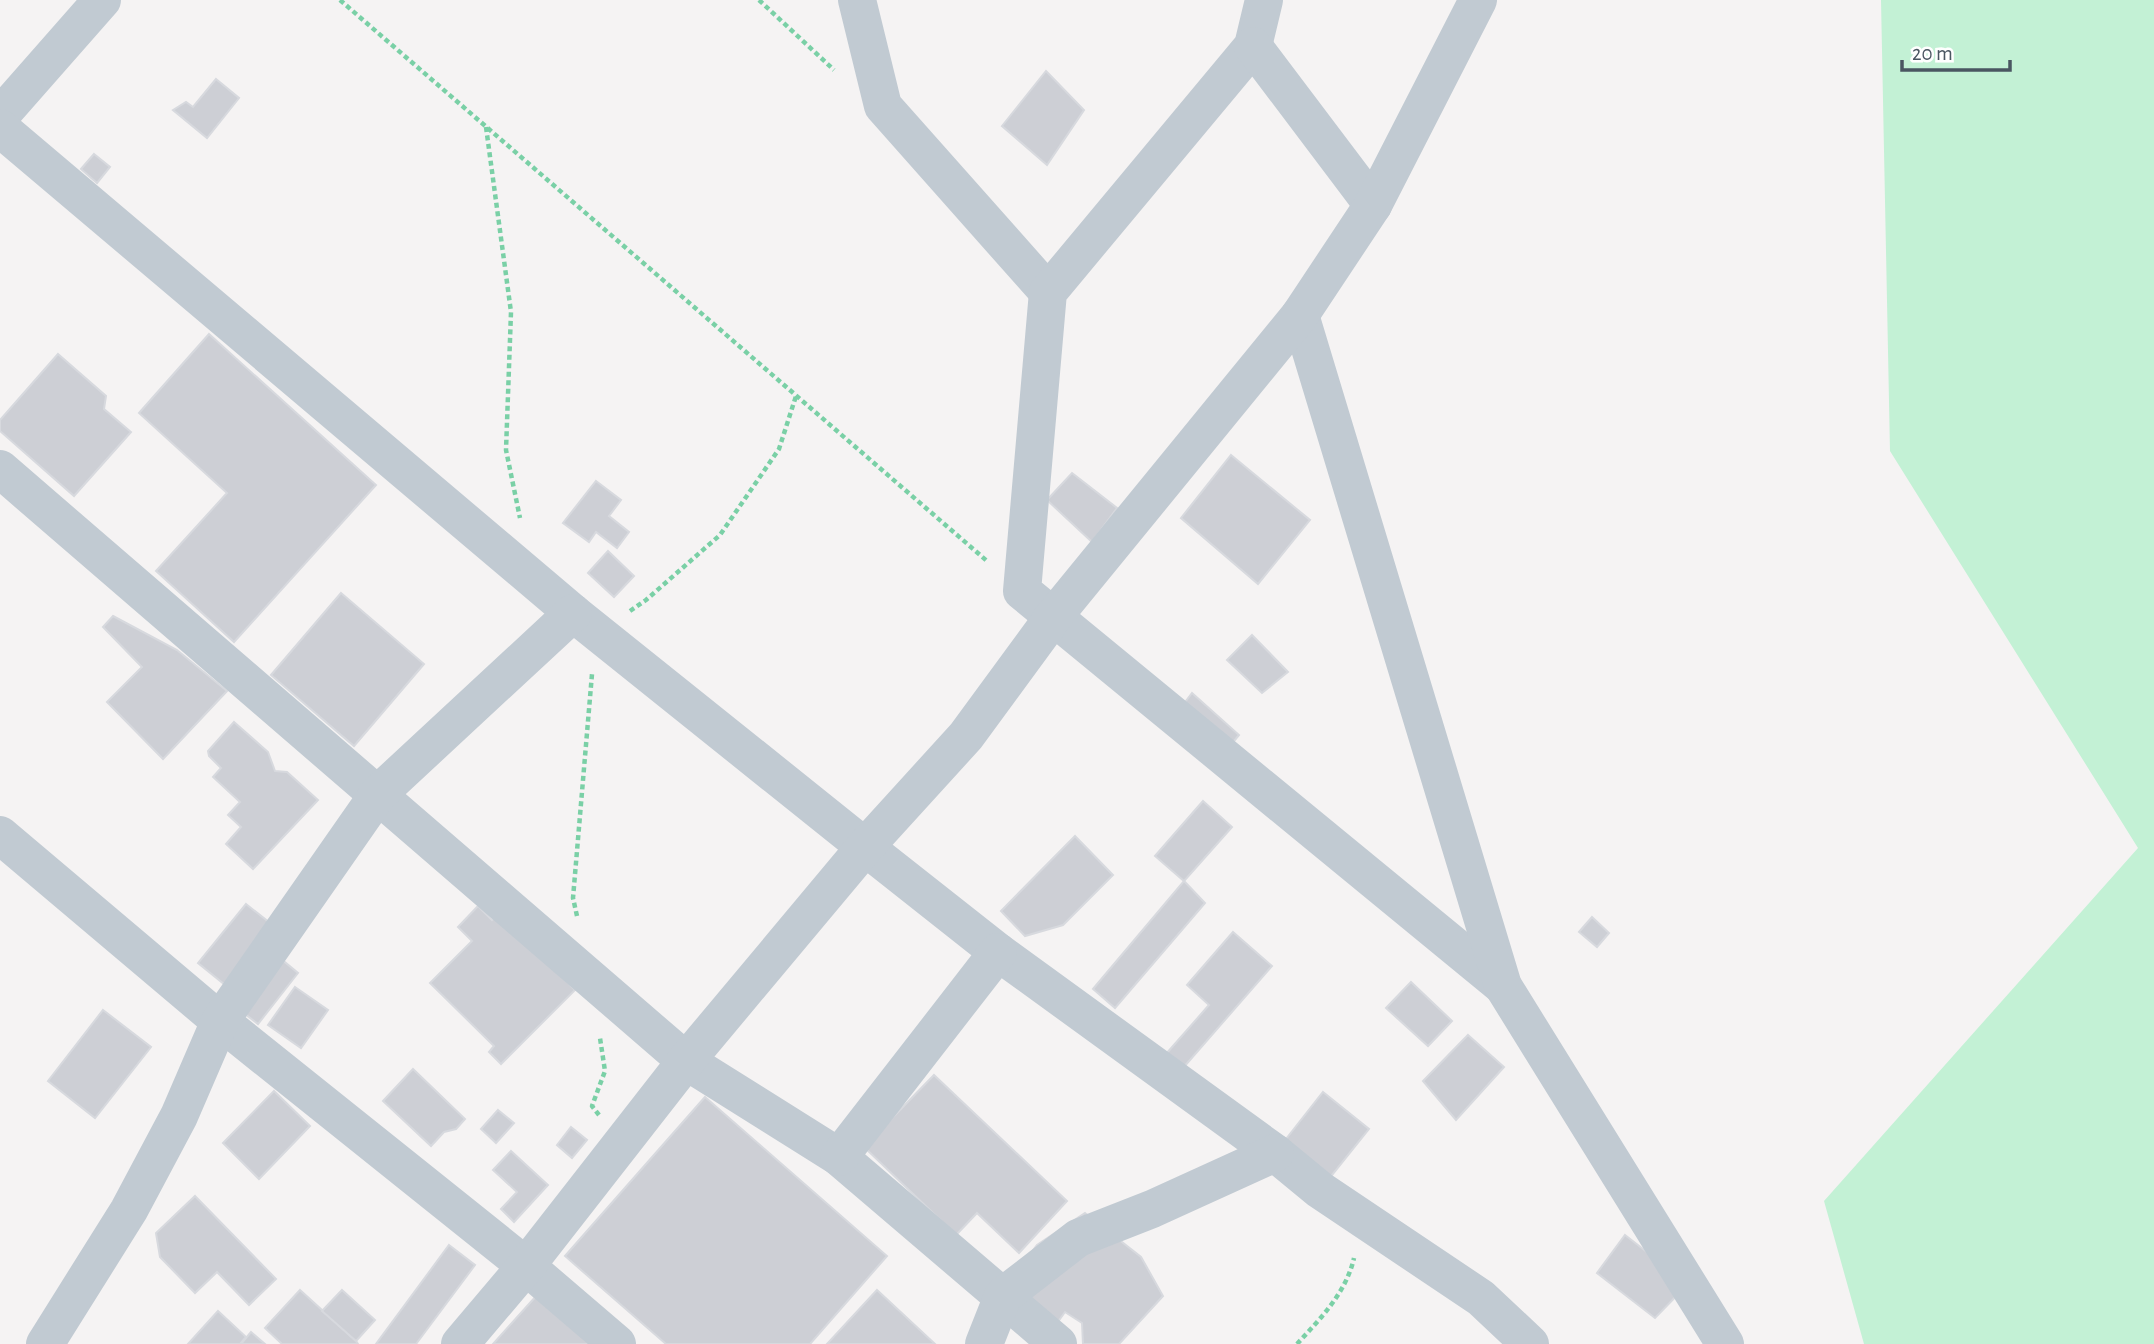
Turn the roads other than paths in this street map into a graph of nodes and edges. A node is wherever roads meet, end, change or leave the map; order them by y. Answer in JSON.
{"nodes":[{"id":1,"x":102,"y":0,"type":"edge"},
{"id":2,"x":858,"y":0,"type":"edge"},
{"id":3,"x":1264,"y":0,"type":"edge"},
{"id":4,"x":1479,"y":0,"type":"edge"},
{"id":5,"x":1253,"y":46,"type":"junction"},
{"id":6,"x":0,"y":116,"type":"edge"},
{"id":7,"x":0,"y":128,"type":"edge"},
{"id":8,"x":1373,"y":205,"type":"junction"},
{"id":9,"x":1048,"y":292,"type":"junction"},
{"id":10,"x":1300,"y":315,"type":"junction"},
{"id":11,"x":0,"y":469,"type":"edge"},
{"id":12,"x":1055,"y":616,"type":"junction"},
{"id":13,"x":584,"y":622,"type":"junction"},
{"id":14,"x":379,"y":793,"type":"junction"},
{"id":15,"x":0,"y":835,"type":"edge"},
{"id":16,"x":865,"y":847,"type":"junction"},
{"id":17,"x":998,"y":952,"type":"junction"},
{"id":18,"x":1503,"y":986,"type":"junction"},
{"id":19,"x":220,"y":1021,"type":"junction"},
{"id":20,"x":686,"y":1061,"type":"junction"},
{"id":21,"x":1275,"y":1153,"type":"junction"},
{"id":22,"x":839,"y":1157,"type":"junction"},
{"id":23,"x":526,"y":1266,"type":"junction"},
{"id":24,"x":1003,"y":1296,"type":"junction"},
{"id":25,"x":46,"y":1344,"type":"edge"},
{"id":26,"x":460,"y":1344,"type":"edge"},
{"id":27,"x":617,"y":1344,"type":"edge"},
{"id":28,"x":984,"y":1344,"type":"edge"},
{"id":29,"x":1058,"y":1344,"type":"edge"},
{"id":30,"x":1530,"y":1344,"type":"edge"},
{"id":31,"x":1725,"y":1344,"type":"edge"}],
"edges":[{"from":1,"to":6,"type":"street"},
{"from":2,"to":9,"type":"street"},
{"from":3,"to":5,"type":"street"},
{"from":4,"to":8,"type":"street"},
{"from":5,"to":8,"type":"street"},
{"from":5,"to":9,"type":"street"},
{"from":7,"to":13,"type":"street"},
{"from":8,"to":10,"type":"street"},
{"from":9,"to":12,"type":"street"},
{"from":10,"to":12,"type":"street"},
{"from":10,"to":18,"type":"street"},
{"from":11,"to":14,"type":"street"},
{"from":12,"to":16,"type":"street"},
{"from":12,"to":18,"type":"street"},
{"from":13,"to":14,"type":"street"},
{"from":13,"to":16,"type":"street"},
{"from":14,"to":19,"type":"street"},
{"from":14,"to":20,"type":"street"},
{"from":15,"to":19,"type":"street"},
{"from":16,"to":17,"type":"street"},
{"from":16,"to":20,"type":"street"},
{"from":17,"to":21,"type":"street"},
{"from":17,"to":22,"type":"street"},
{"from":18,"to":31,"type":"street"},
{"from":19,"to":23,"type":"street"},
{"from":19,"to":25,"type":"street"},
{"from":20,"to":22,"type":"street"},
{"from":20,"to":23,"type":"street"},
{"from":21,"to":24,"type":"street"},
{"from":21,"to":30,"type":"street"},
{"from":22,"to":24,"type":"street"},
{"from":23,"to":26,"type":"street"},
{"from":23,"to":27,"type":"street"},
{"from":24,"to":28,"type":"street"},
{"from":24,"to":29,"type":"street"}]}
